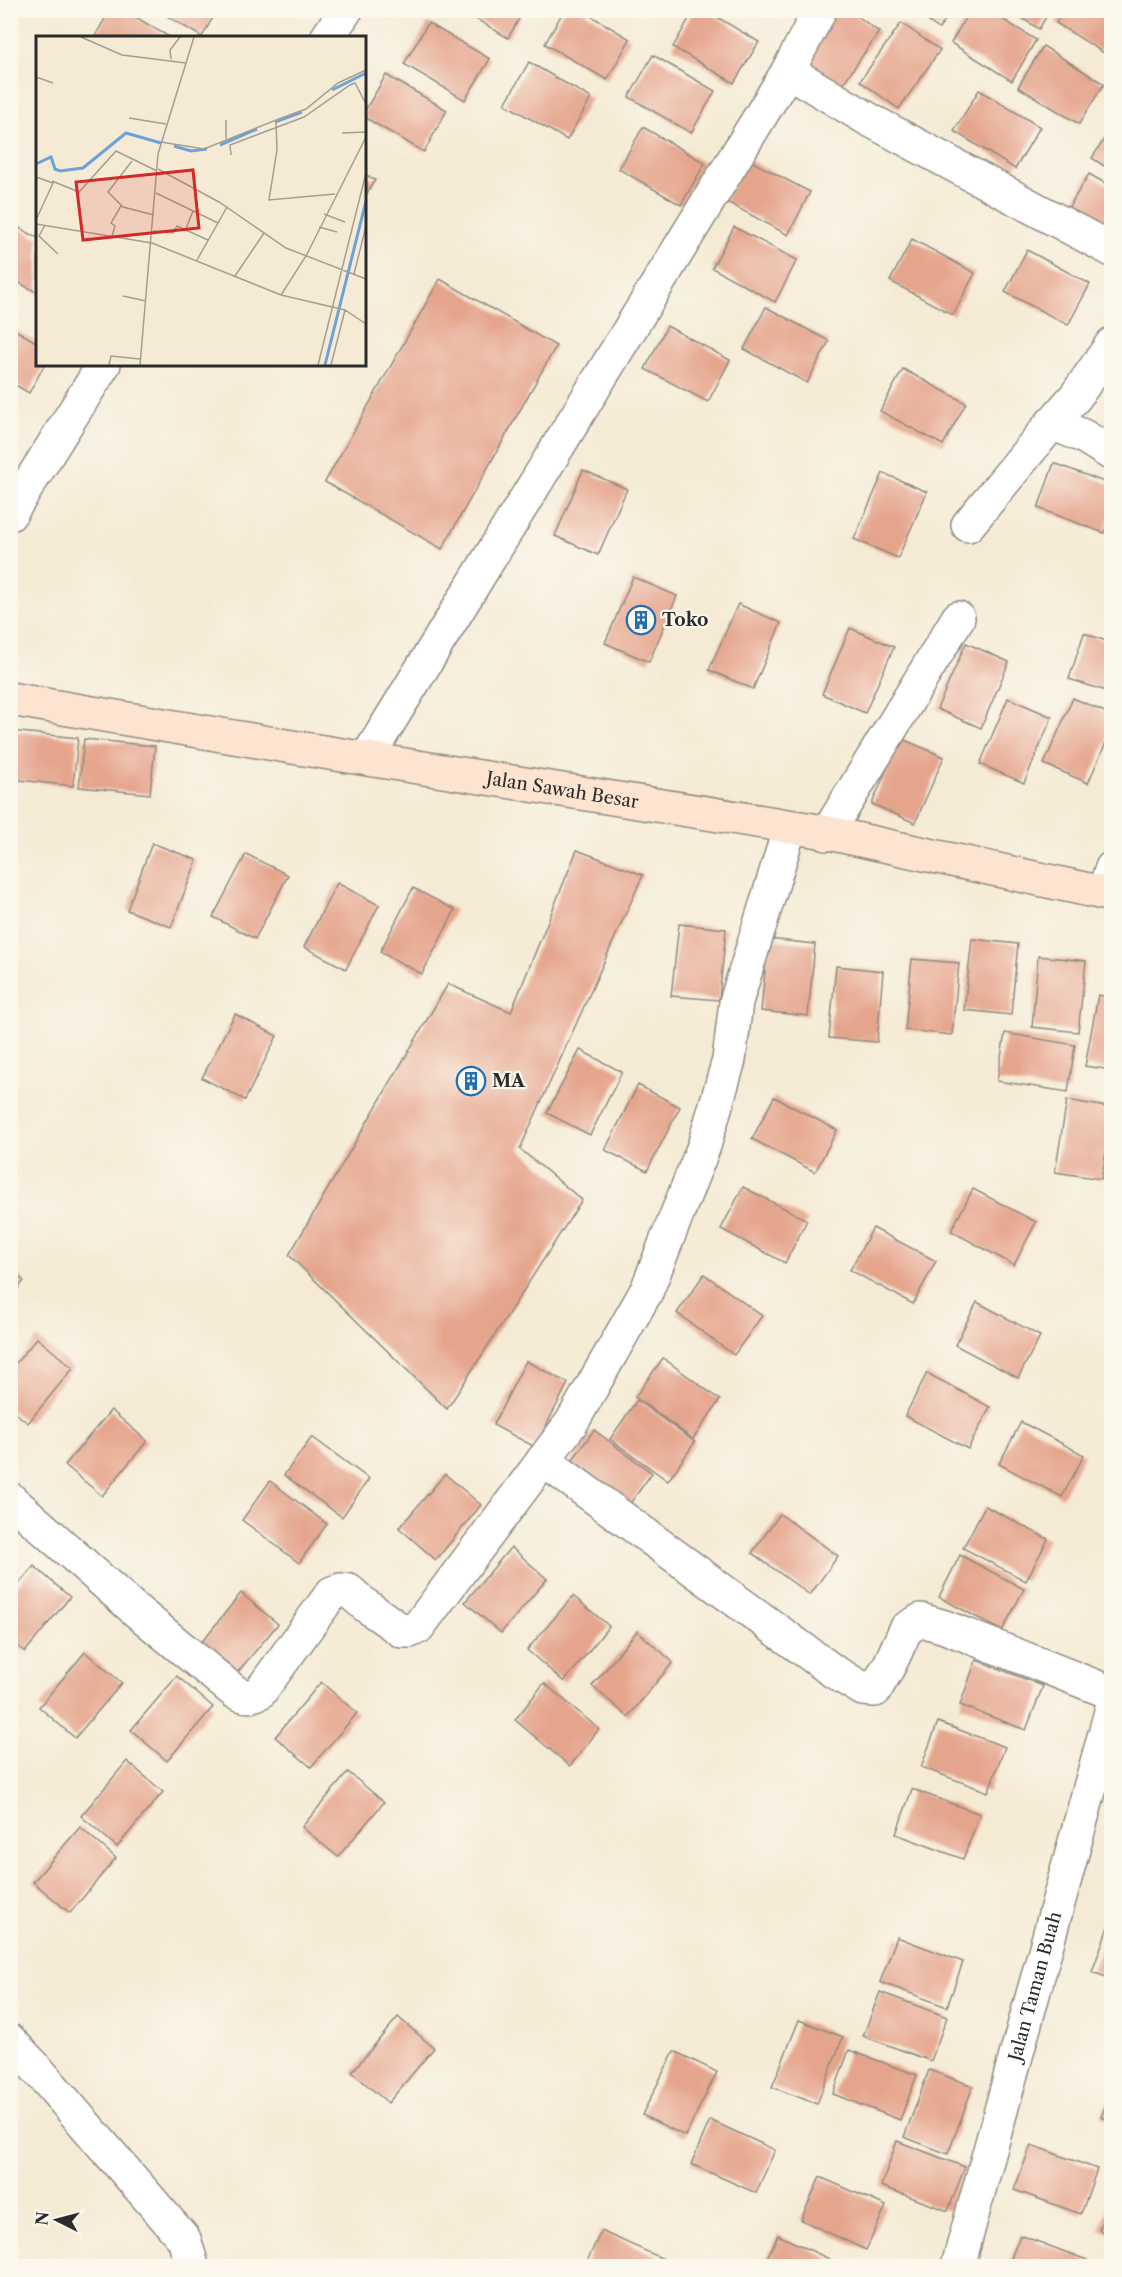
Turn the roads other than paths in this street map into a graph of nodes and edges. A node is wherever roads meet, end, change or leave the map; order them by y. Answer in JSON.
{"nodes":[{"id":1,"x":346,"y":10,"type":"edge"},
{"id":2,"x":820,"y":10,"type":"edge"},
{"id":3,"x":328,"y":36,"type":"edge"},
{"id":4,"x":788,"y":71,"type":"junction"},
{"id":5,"x":1112,"y":250,"type":"edge"},
{"id":6,"x":1112,"y":344,"type":"edge"},
{"id":7,"x":103,"y":366,"type":"edge"},
{"id":8,"x":1052,"y":423,"type":"junction"},
{"id":9,"x":1112,"y":454,"type":"edge"},
{"id":10,"x":10,"y":514,"type":"edge"},
{"id":11,"x":968,"y":525,"type":"dead end"},
{"id":12,"x":958,"y":618,"type":"dead end"},
{"id":13,"x":10,"y":699,"type":"edge"},
{"id":14,"x":367,"y":758,"type":"junction"},
{"id":15,"x":790,"y":827,"type":"junction"},
{"id":16,"x":827,"y":834,"type":"junction"},
{"id":17,"x":1109,"y":886,"type":"edge"},
{"id":18,"x":543,"y":1460,"type":"junction"},
{"id":19,"x":10,"y":1499,"type":"edge"},
{"id":20,"x":1112,"y":1693,"type":"edge"},
{"id":21,"x":1112,"y":1708,"type":"edge"},
{"id":22,"x":10,"y":2041,"type":"edge"},
{"id":23,"x":190,"y":2266,"type":"edge"},
{"id":24,"x":958,"y":2266,"type":"edge"}],
"edges":[{"from":1,"to":3,"type":"street"},
{"from":2,"to":4,"type":"street"},
{"from":4,"to":5,"type":"street"},
{"from":4,"to":14,"type":"street"},
{"from":6,"to":8,"type":"street"},
{"from":7,"to":10,"type":"street"},
{"from":8,"to":9,"type":"street"},
{"from":8,"to":11,"type":"street"},
{"from":12,"to":16,"type":"street"},
{"from":13,"to":14,"type":"main road","name":"Jalan Sawah Besar"},
{"from":14,"to":15,"type":"main road","name":"Jalan Sawah Besar"},
{"from":15,"to":16,"type":"main road","name":"Jalan Sawah Besar"},
{"from":15,"to":18,"type":"street"},
{"from":16,"to":17,"type":"main road","name":"Jalan Sawah Besar"},
{"from":18,"to":19,"type":"street"},
{"from":18,"to":20,"type":"street"},
{"from":21,"to":24,"type":"street","name":"Jalan Taman Buah"},
{"from":22,"to":23,"type":"street"}]}
